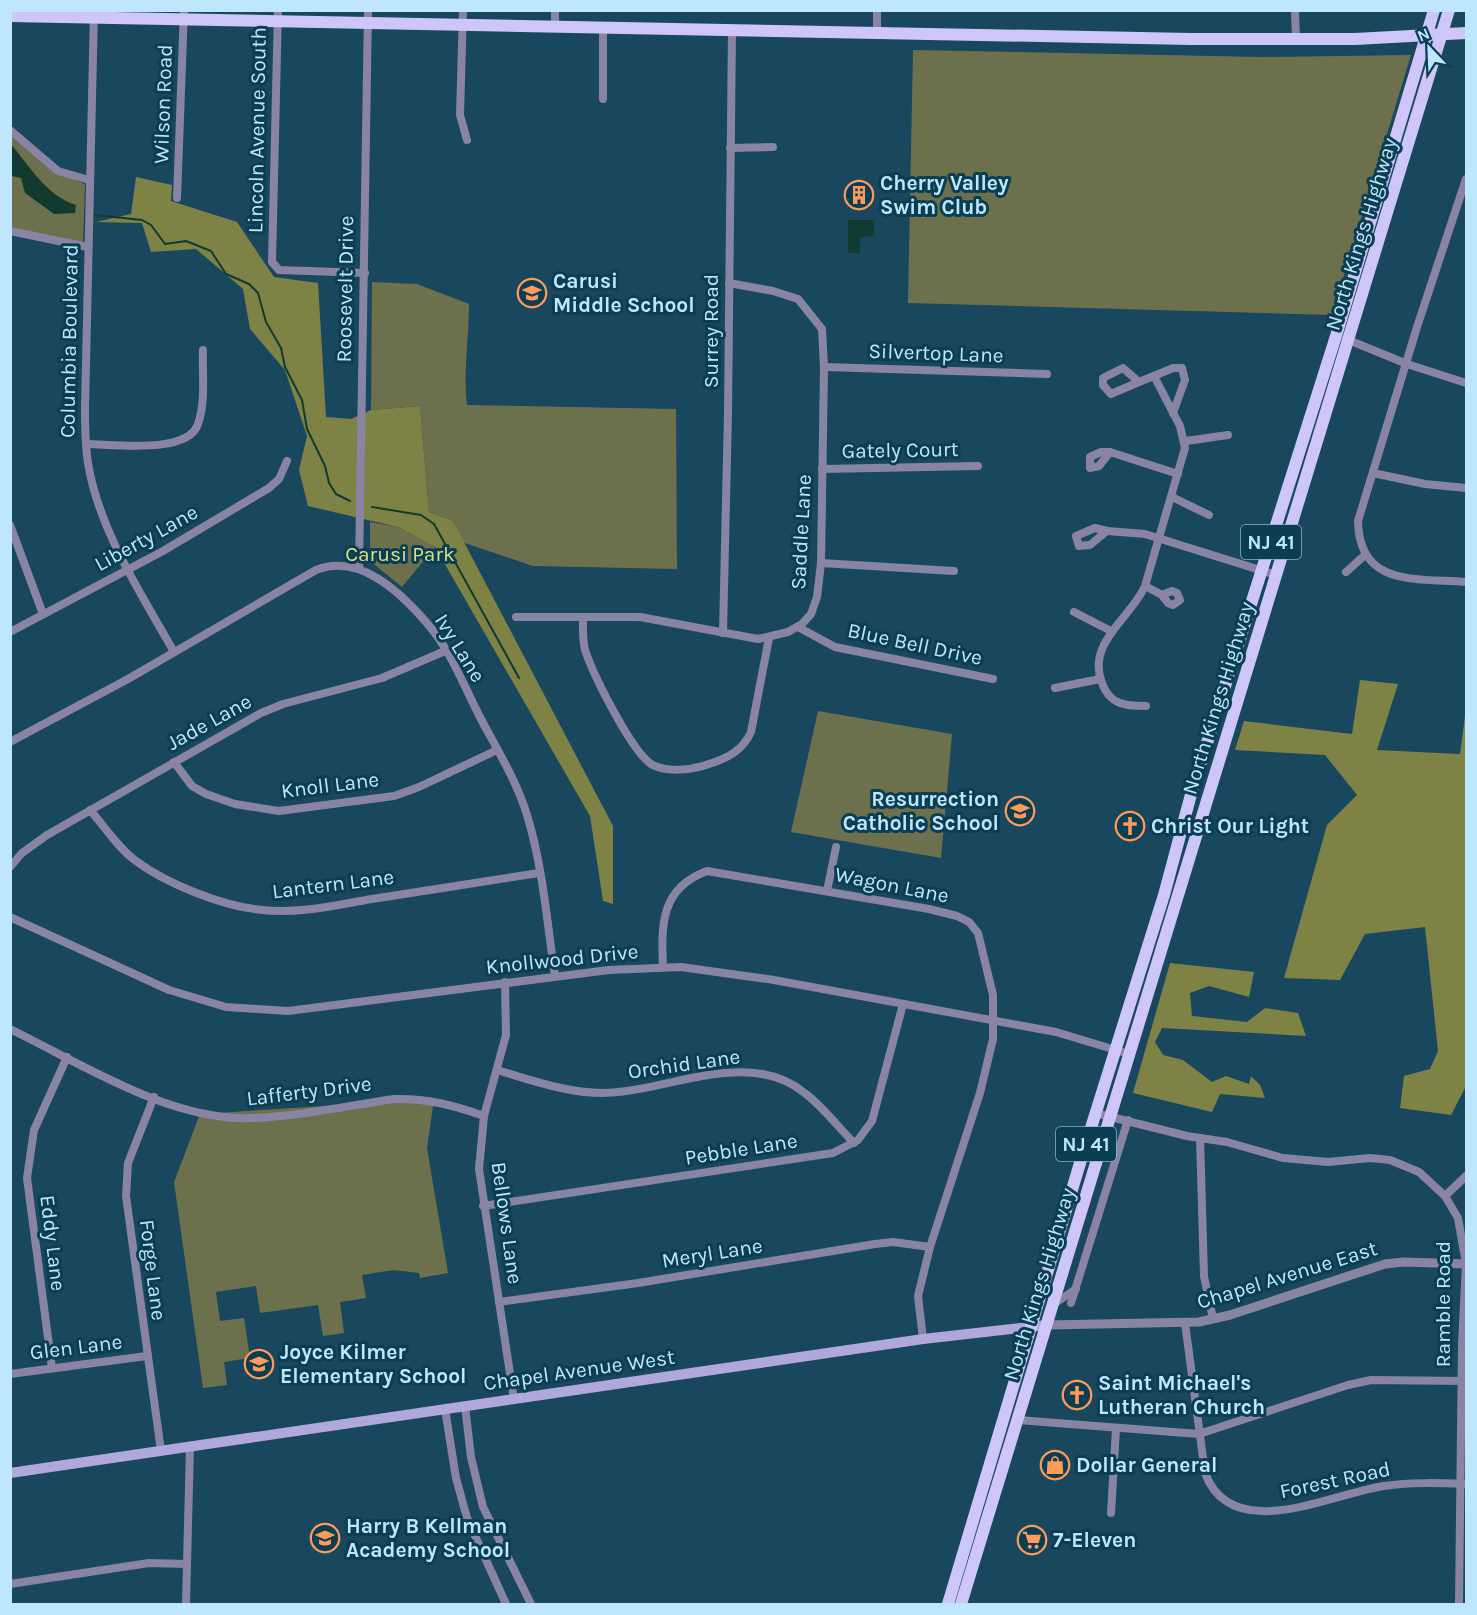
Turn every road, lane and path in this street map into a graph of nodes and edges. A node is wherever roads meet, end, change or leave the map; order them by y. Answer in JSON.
{"nodes":[{"id":1,"x":463,"y":10,"type":"edge"},
{"id":2,"x":555,"y":10,"type":"edge"},
{"id":3,"x":877,"y":10,"type":"edge"},
{"id":4,"x":1295,"y":10,"type":"edge"},
{"id":5,"x":1434,"y":10,"type":"edge"},
{"id":6,"x":1449,"y":10,"type":"edge"},
{"id":7,"x":94,"y":15,"type":"edge"},
{"id":8,"x":184,"y":15,"type":"edge"},
{"id":9,"x":10,"y":16,"type":"edge"},
{"id":10,"x":278,"y":16,"type":"edge"},
{"id":11,"x":368,"y":16,"type":"edge"},
{"id":12,"x":462,"y":24,"type":"junction"},
{"id":13,"x":555,"y":27,"type":"junction"},
{"id":14,"x":603,"y":27,"type":"junction"},
{"id":15,"x":732,"y":29,"type":"junction"},
{"id":16,"x":876,"y":33,"type":"junction"},
{"id":17,"x":1467,"y":33,"type":"edge"},
{"id":18,"x":1442,"y":34,"type":"junction"},
{"id":19,"x":1427,"y":35,"type":"junction"},
{"id":20,"x":1296,"y":39,"type":"junction"},
{"id":21,"x":603,"y":99,"type":"dead end"},
{"id":22,"x":10,"y":130,"type":"edge"},
{"id":23,"x":467,"y":140,"type":"dead end"},
{"id":24,"x":773,"y":147,"type":"dead end"},
{"id":25,"x":730,"y":148,"type":"junction"},
{"id":26,"x":1467,"y":179,"type":"edge"},
{"id":27,"x":89,"y":180,"type":"junction"},
{"id":28,"x":177,"y":198,"type":"dead end"},
{"id":29,"x":10,"y":231,"type":"edge"},
{"id":30,"x":88,"y":247,"type":"junction"},
{"id":31,"x":365,"y":273,"type":"junction"},
{"id":32,"x":729,"y":283,"type":"junction"},
{"id":33,"x":1336,"y":336,"type":"junction"},
{"id":34,"x":1349,"y":340,"type":"junction"},
{"id":35,"x":202,"y":350,"type":"dead end"},
{"id":36,"x":1407,"y":364,"type":"junction"},
{"id":37,"x":824,"y":367,"type":"junction"},
{"id":38,"x":1047,"y":374,"type":"dead end"},
{"id":39,"x":1154,"y":376,"type":"junction"},
{"id":40,"x":1139,"y":382,"type":"dead end"},
{"id":41,"x":1467,"y":382,"type":"edge"},
{"id":42,"x":1173,"y":413,"type":"junction"},
{"id":43,"x":1228,"y":435,"type":"dead end"},
{"id":44,"x":1186,"y":441,"type":"junction"},
{"id":45,"x":86,"y":444,"type":"junction"},
{"id":46,"x":1110,"y":452,"type":"dead end"},
{"id":47,"x":287,"y":461,"type":"dead end"},
{"id":48,"x":978,"y":466,"type":"dead end"},
{"id":49,"x":822,"y":469,"type":"junction"},
{"id":50,"x":1373,"y":472,"type":"junction"},
{"id":51,"x":1178,"y":474,"type":"junction"},
{"id":52,"x":1467,"y":488,"type":"edge"},
{"id":53,"x":1172,"y":497,"type":"junction"},
{"id":54,"x":1209,"y":515,"type":"dead end"},
{"id":55,"x":10,"y":525,"type":"edge"},
{"id":56,"x":1107,"y":531,"type":"dead end"},
{"id":57,"x":1160,"y":538,"type":"junction"},
{"id":58,"x":1365,"y":555,"type":"junction"},
{"id":59,"x":821,"y":564,"type":"junction"},
{"id":60,"x":359,"y":568,"type":"junction"},
{"id":61,"x":128,"y":569,"type":"junction"},
{"id":62,"x":1262,"y":570,"type":"junction"},
{"id":63,"x":954,"y":571,"type":"dead end"},
{"id":64,"x":1346,"y":572,"type":"dead end"},
{"id":65,"x":1276,"y":575,"type":"junction"},
{"id":66,"x":1467,"y":582,"type":"edge"},
{"id":67,"x":1144,"y":586,"type":"junction"},
{"id":68,"x":1162,"y":594,"type":"dead end"},
{"id":69,"x":1074,"y":612,"type":"dead end"},
{"id":70,"x":43,"y":614,"type":"junction"},
{"id":71,"x":516,"y":617,"type":"dead end"},
{"id":72,"x":583,"y":617,"type":"junction"},
{"id":73,"x":798,"y":627,"type":"junction"},
{"id":74,"x":1111,"y":631,"type":"junction"},
{"id":75,"x":10,"y":632,"type":"edge"},
{"id":76,"x":723,"y":633,"type":"junction"},
{"id":77,"x":768,"y":638,"type":"junction"},
{"id":78,"x":445,"y":651,"type":"junction"},
{"id":79,"x":174,"y":652,"type":"junction"},
{"id":80,"x":993,"y":679,"type":"dead end"},
{"id":81,"x":1100,"y":679,"type":"junction"},
{"id":82,"x":1055,"y":687,"type":"dead end"},
{"id":83,"x":1146,"y":706,"type":"dead end"},
{"id":84,"x":10,"y":742,"type":"edge"},
{"id":85,"x":497,"y":750,"type":"junction"},
{"id":86,"x":174,"y":762,"type":"junction"},
{"id":87,"x":90,"y":810,"type":"junction"},
{"id":88,"x":836,"y":847,"type":"dead end"},
{"id":89,"x":10,"y":867,"type":"edge"},
{"id":90,"x":539,"y":873,"type":"junction"},
{"id":91,"x":827,"y":891,"type":"junction"},
{"id":92,"x":10,"y":917,"type":"edge"},
{"id":93,"x":663,"y":967,"type":"junction"},
{"id":94,"x":555,"y":976,"type":"junction"},
{"id":95,"x":505,"y":982,"type":"junction"},
{"id":96,"x":903,"y":1004,"type":"junction"},
{"id":97,"x":992,"y":1020,"type":"junction"},
{"id":98,"x":10,"y":1029,"type":"edge"},
{"id":99,"x":1115,"y":1050,"type":"junction"},
{"id":100,"x":1129,"y":1054,"type":"junction"},
{"id":101,"x":67,"y":1057,"type":"junction"},
{"id":102,"x":497,"y":1070,"type":"junction"},
{"id":103,"x":154,"y":1097,"type":"junction"},
{"id":104,"x":1095,"y":1113,"type":"junction"},
{"id":105,"x":1110,"y":1115,"type":"junction"},
{"id":106,"x":484,"y":1116,"type":"junction"},
{"id":107,"x":1128,"y":1120,"type":"junction"},
{"id":108,"x":1200,"y":1138,"type":"junction"},
{"id":109,"x":854,"y":1143,"type":"junction"},
{"id":110,"x":1467,"y":1176,"type":"edge"},
{"id":111,"x":1445,"y":1196,"type":"junction"},
{"id":112,"x":483,"y":1206,"type":"junction"},
{"id":113,"x":930,"y":1247,"type":"junction"},
{"id":114,"x":1466,"y":1264,"type":"edge"},
{"id":115,"x":1076,"y":1289,"type":"junction"},
{"id":116,"x":499,"y":1302,"type":"junction"},
{"id":117,"x":1071,"y":1303,"type":"dead end"},
{"id":118,"x":1053,"y":1305,"type":"junction"},
{"id":119,"x":1213,"y":1318,"type":"junction"},
{"id":120,"x":1185,"y":1323,"type":"junction"},
{"id":121,"x":1047,"y":1325,"type":"junction"},
{"id":122,"x":1031,"y":1326,"type":"junction"},
{"id":123,"x":923,"y":1340,"type":"junction"},
{"id":124,"x":147,"y":1356,"type":"junction"},
{"id":125,"x":52,"y":1368,"type":"junction"},
{"id":126,"x":10,"y":1374,"type":"edge"},
{"id":127,"x":1464,"y":1381,"type":"edge"},
{"id":128,"x":514,"y":1400,"type":"junction"},
{"id":129,"x":465,"y":1406,"type":"junction"},
{"id":130,"x":445,"y":1410,"type":"junction"},
{"id":131,"x":1018,"y":1420,"type":"junction"},
{"id":132,"x":1116,"y":1429,"type":"junction"},
{"id":133,"x":1199,"y":1434,"type":"junction"},
{"id":134,"x":190,"y":1447,"type":"junction"},
{"id":135,"x":161,"y":1451,"type":"junction"},
{"id":136,"x":10,"y":1473,"type":"edge"},
{"id":137,"x":1463,"y":1484,"type":"edge"},
{"id":138,"x":1111,"y":1513,"type":"dead end"},
{"id":139,"x":188,"y":1564,"type":"junction"},
{"id":140,"x":10,"y":1584,"type":"edge"},
{"id":141,"x":186,"y":1605,"type":"edge"},
{"id":142,"x":507,"y":1605,"type":"edge"},
{"id":143,"x":531,"y":1605,"type":"edge"},
{"id":144,"x":948,"y":1605,"type":"edge"},
{"id":145,"x":961,"y":1605,"type":"edge"},
{"id":146,"x":1459,"y":1605,"type":"edge"}],
"edges":[{"from":1,"to":12,"type":"street"},
{"from":2,"to":13,"type":"street"},
{"from":3,"to":16,"type":"street"},
{"from":4,"to":20,"type":"street"},
{"from":5,"to":19,"type":"main road","name":"North Kings Highway","number":"NJ 41"},
{"from":6,"to":18,"type":"main road","name":"North Kings Highway","number":"NJ 41"},
{"from":7,"to":8,"type":"main road"},
{"from":7,"to":9,"type":"main road"},
{"from":7,"to":27,"type":"street","name":"Columbia Boulevard"},
{"from":8,"to":10,"type":"main road"},
{"from":8,"to":28,"type":"street","name":"Wilson Road"},
{"from":10,"to":11,"type":"main road"},
{"from":10,"to":31,"type":"street","name":"Lincoln Avenue South"},
{"from":11,"to":12,"type":"main road"},
{"from":11,"to":31,"type":"street","name":"Roosevelt Drive"},
{"from":12,"to":13,"type":"main road"},
{"from":12,"to":23,"type":"street"},
{"from":13,"to":14,"type":"main road"},
{"from":14,"to":15,"type":"main road"},
{"from":14,"to":21,"type":"street"},
{"from":15,"to":16,"type":"main road"},
{"from":15,"to":25,"type":"street","name":"Surrey Road"},
{"from":16,"to":20,"type":"main road"},
{"from":17,"to":18,"type":"main road"},
{"from":18,"to":19,"type":"main road"},
{"from":18,"to":34,"type":"main road","name":"North Kings Highway","number":"NJ 41"},
{"from":19,"to":20,"type":"main road"},
{"from":19,"to":33,"type":"main road","name":"North Kings Highway","number":"NJ 41"},
{"from":22,"to":27,"type":"street"},
{"from":24,"to":25,"type":"street"},
{"from":25,"to":32,"type":"street","name":"Surrey Road"},
{"from":26,"to":36,"type":"street"},
{"from":27,"to":30,"type":"street","name":"Columbia Boulevard"},
{"from":29,"to":30,"type":"street"},
{"from":30,"to":45,"type":"street","name":"Columbia Boulevard"},
{"from":31,"to":60,"type":"street","name":"Roosevelt Drive"},
{"from":32,"to":37,"type":"street","name":"Saddle Lane"},
{"from":32,"to":76,"type":"street","name":"Surrey Road"},
{"from":33,"to":34,"type":"street"},
{"from":33,"to":62,"type":"main road","name":"North Kings Highway","number":"NJ 41"},
{"from":34,"to":36,"type":"street"},
{"from":34,"to":65,"type":"main road","name":"North Kings Highway","number":"NJ 41"},
{"from":35,"to":45,"type":"street"},
{"from":36,"to":41,"type":"street"},
{"from":36,"to":50,"type":"street"},
{"from":37,"to":38,"type":"street","name":"Silvertop Lane"},
{"from":37,"to":49,"type":"street","name":"Saddle Lane"},
{"from":39,"to":40,"type":"street"},
{"from":39,"to":42,"type":"street"},
{"from":39,"to":42,"type":"street"},
{"from":42,"to":44,"type":"street"},
{"from":43,"to":44,"type":"street"},
{"from":44,"to":51,"type":"street"},
{"from":45,"to":61,"type":"street","name":"Columbia Boulevard"},
{"from":46,"to":51,"type":"street"},
{"from":47,"to":61,"type":"street","name":"Liberty Lane"},
{"from":48,"to":49,"type":"street","name":"Gately Court"},
{"from":49,"to":59,"type":"street","name":"Saddle Lane"},
{"from":50,"to":52,"type":"street"},
{"from":50,"to":58,"type":"street"},
{"from":51,"to":53,"type":"street"},
{"from":53,"to":54,"type":"street"},
{"from":53,"to":57,"type":"street"},
{"from":55,"to":70,"type":"street"},
{"from":56,"to":57,"type":"street"},
{"from":57,"to":62,"type":"street"},
{"from":57,"to":67,"type":"street"},
{"from":58,"to":64,"type":"street"},
{"from":58,"to":66,"type":"street"},
{"from":59,"to":63,"type":"street"},
{"from":59,"to":73,"type":"street","name":"Saddle Lane"},
{"from":60,"to":78,"type":"street","name":"Ivy Lane"},
{"from":60,"to":79,"type":"street","name":"Ivy Lane"},
{"from":61,"to":70,"type":"street","name":"Liberty Lane"},
{"from":61,"to":79,"type":"street","name":"Columbia Boulevard"},
{"from":62,"to":65,"type":"street"},
{"from":62,"to":99,"type":"main road","name":"North Kings Highway","number":"NJ 41"},
{"from":65,"to":100,"type":"main road","name":"North Kings Highway","number":"NJ 41"},
{"from":67,"to":68,"type":"street"},
{"from":67,"to":74,"type":"street"},
{"from":69,"to":74,"type":"street"},
{"from":70,"to":75,"type":"street","name":"Liberty Lane"},
{"from":71,"to":72,"type":"street"},
{"from":72,"to":76,"type":"street"},
{"from":72,"to":77,"type":"street"},
{"from":73,"to":77,"type":"street"},
{"from":73,"to":80,"type":"street","name":"Blue Bell Drive"},
{"from":74,"to":81,"type":"street"},
{"from":76,"to":77,"type":"street"},
{"from":78,"to":85,"type":"street","name":"Ivy Lane"},
{"from":78,"to":86,"type":"street","name":"Jade Lane"},
{"from":79,"to":84,"type":"street","name":"Ivy Lane"},
{"from":81,"to":82,"type":"street"},
{"from":81,"to":83,"type":"street"},
{"from":85,"to":86,"type":"street","name":"Knoll Lane"},
{"from":85,"to":90,"type":"street","name":"Ivy Lane"},
{"from":86,"to":87,"type":"street","name":"Jade Lane"},
{"from":87,"to":89,"type":"street","name":"Jade Lane"},
{"from":87,"to":90,"type":"street","name":"Lantern Lane"},
{"from":88,"to":91,"type":"street"},
{"from":90,"to":94,"type":"street","name":"Ivy Lane"},
{"from":91,"to":93,"type":"street","name":"Wagon Lane"},
{"from":91,"to":97,"type":"street","name":"Wagon Lane"},
{"from":92,"to":95,"type":"street","name":"Knollwood Drive"},
{"from":93,"to":94,"type":"street","name":"Knollwood Drive"},
{"from":93,"to":96,"type":"street","name":"Knollwood Drive"},
{"from":94,"to":95,"type":"street","name":"Knollwood Drive"},
{"from":95,"to":102,"type":"street","name":"Bellows Lane"},
{"from":96,"to":97,"type":"street","name":"Knollwood Drive"},
{"from":96,"to":109,"type":"street"},
{"from":97,"to":99,"type":"street","name":"Knollwood Drive"},
{"from":97,"to":113,"type":"street","name":"Wagon Lane"},
{"from":98,"to":101,"type":"street","name":"Lafferty Drive"},
{"from":99,"to":100,"type":"street","name":"Knollwood Drive"},
{"from":99,"to":104,"type":"main road","name":"North Kings Highway","number":"NJ 41"},
{"from":100,"to":105,"type":"main road","name":"North Kings Highway","number":"NJ 41"},
{"from":101,"to":103,"type":"street","name":"Lafferty Drive"},
{"from":101,"to":125,"type":"street","name":"Eddy Lane"},
{"from":102,"to":106,"type":"street","name":"Bellows Lane"},
{"from":102,"to":109,"type":"street","name":"Orchid Lane"},
{"from":103,"to":106,"type":"street","name":"Lafferty Drive"},
{"from":103,"to":124,"type":"street","name":"Forge Lane"},
{"from":104,"to":105,"type":"street","name":"Ramble Road"},
{"from":104,"to":122,"type":"main road","name":"North Kings Highway","number":"NJ 41"},
{"from":105,"to":107,"type":"street","name":"Ramble Road"},
{"from":105,"to":118,"type":"main road","name":"North Kings Highway","number":"NJ 41"},
{"from":106,"to":112,"type":"street","name":"Bellows Lane"},
{"from":107,"to":108,"type":"street","name":"Ramble Road"},
{"from":107,"to":115,"type":"street"},
{"from":108,"to":111,"type":"street","name":"Ramble Road"},
{"from":108,"to":119,"type":"street"},
{"from":109,"to":112,"type":"street","name":"Pebble Lane"},
{"from":110,"to":111,"type":"street"},
{"from":111,"to":114,"type":"street","name":"Ramble Road"},
{"from":112,"to":116,"type":"street","name":"Bellows Lane"},
{"from":113,"to":116,"type":"street","name":"Meryl Lane"},
{"from":113,"to":123,"type":"street","name":"Wagon Lane"},
{"from":114,"to":119,"type":"street","name":"Chapel Avenue East"},
{"from":114,"to":127,"type":"street","name":"Ramble Road"},
{"from":115,"to":117,"type":"street"},
{"from":115,"to":118,"type":"street"},
{"from":116,"to":128,"type":"street","name":"Bellows Lane"},
{"from":118,"to":121,"type":"main road","name":"North Kings Highway","number":"NJ 41"},
{"from":119,"to":120,"type":"street","name":"Chapel Avenue East"},
{"from":120,"to":121,"type":"street","name":"Chapel Avenue East"},
{"from":120,"to":133,"type":"street","name":"Forest Road"},
{"from":121,"to":122,"type":"main road","name":"Chapel Avenue West"},
{"from":121,"to":131,"type":"main road","name":"North Kings Highway","number":"NJ 41"},
{"from":122,"to":123,"type":"main road","name":"Chapel Avenue West"},
{"from":122,"to":144,"type":"main road","name":"North Kings Highway","number":"NJ 41"},
{"from":123,"to":128,"type":"main road","name":"Chapel Avenue West"},
{"from":124,"to":125,"type":"street","name":"Glen Lane"},
{"from":124,"to":135,"type":"street","name":"Forge Lane"},
{"from":125,"to":126,"type":"street","name":"Glen Lane"},
{"from":127,"to":133,"type":"street"},
{"from":127,"to":137,"type":"street","name":"Ramble Road"},
{"from":128,"to":129,"type":"main road","name":"Chapel Avenue West"},
{"from":129,"to":130,"type":"main road","name":"Chapel Avenue West"},
{"from":129,"to":143,"type":"street"},
{"from":130,"to":134,"type":"main road","name":"Chapel Avenue West"},
{"from":130,"to":142,"type":"street"},
{"from":131,"to":132,"type":"street"},
{"from":131,"to":145,"type":"main road","name":"North Kings Highway","number":"NJ 41"},
{"from":132,"to":133,"type":"street"},
{"from":132,"to":138,"type":"street"},
{"from":133,"to":137,"type":"street","name":"Forest Road"},
{"from":134,"to":135,"type":"main road","name":"Chapel Avenue West"},
{"from":134,"to":139,"type":"street"},
{"from":135,"to":136,"type":"main road","name":"Chapel Avenue West"},
{"from":137,"to":146,"type":"street","name":"Ramble Road"},
{"from":139,"to":140,"type":"street"},
{"from":139,"to":141,"type":"street"}]}
